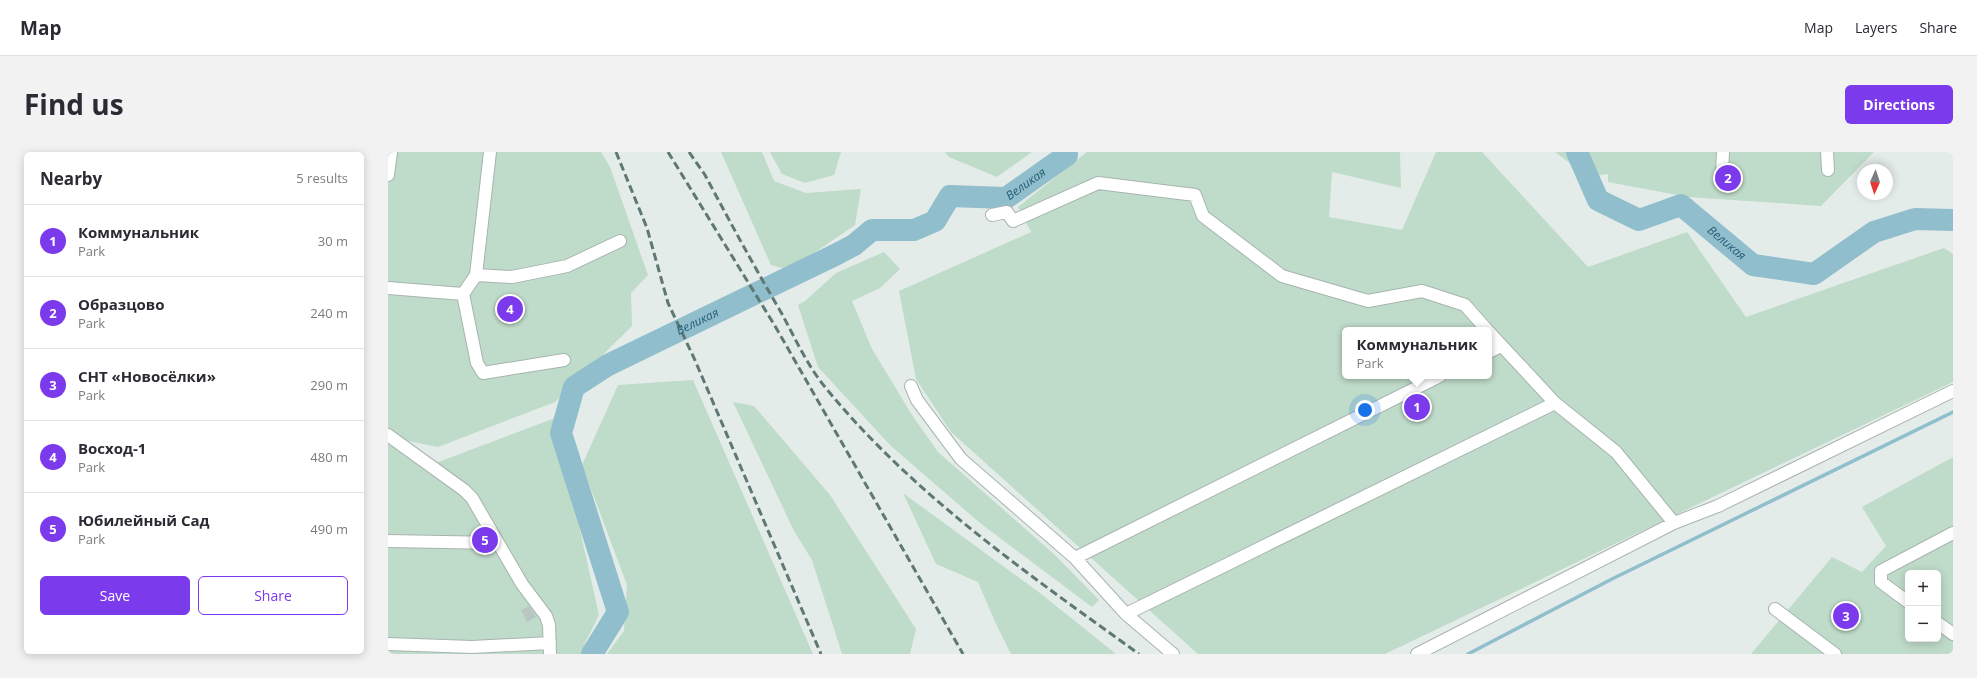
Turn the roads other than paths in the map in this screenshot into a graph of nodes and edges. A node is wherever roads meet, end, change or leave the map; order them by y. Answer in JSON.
{"nodes":[{"id":1,"x":391,"y":152,"type":"edge"},
{"id":2,"x":490,"y":152,"type":"edge"},
{"id":3,"x":1724,"y":152,"type":"edge"},
{"id":4,"x":1827,"y":152,"type":"edge"},
{"id":5,"x":1828,"y":170,"type":"dead end"},
{"id":6,"x":1722,"y":174,"type":"dead end"},
{"id":7,"x":388,"y":175,"type":"edge"},
{"id":8,"x":992,"y":215,"type":"dead end"},
{"id":9,"x":620,"y":241,"type":"dead end"},
{"id":10,"x":476,"y":275,"type":"junction"},
{"id":11,"x":388,"y":288,"type":"edge"},
{"id":12,"x":463,"y":294,"type":"junction"},
{"id":13,"x":1485,"y":327,"type":"edge"},
{"id":14,"x":1492,"y":336,"type":"edge"},
{"id":15,"x":1501,"y":346,"type":"junction"},
{"id":16,"x":1492,"y":350,"type":"edge"},
{"id":17,"x":564,"y":360,"type":"dead end"},
{"id":18,"x":1434,"y":379,"type":"edge"},
{"id":19,"x":911,"y":386,"type":"dead end"},
{"id":20,"x":1953,"y":391,"type":"edge"},
{"id":21,"x":1555,"y":403,"type":"junction"},
{"id":22,"x":388,"y":435,"type":"edge"},
{"id":23,"x":1674,"y":522,"type":"junction"},
{"id":24,"x":1953,"y":533,"type":"edge"},
{"id":25,"x":388,"y":541,"type":"edge"},
{"id":26,"x":498,"y":542,"type":"junction"},
{"id":27,"x":1075,"y":558,"type":"junction"},
{"id":28,"x":1905,"y":600,"type":"edge"},
{"id":29,"x":1775,"y":609,"type":"dead end"},
{"id":30,"x":1126,"y":614,"type":"junction"},
{"id":31,"x":1941,"y":625,"type":"edge"},
{"id":32,"x":1953,"y":634,"type":"edge"},
{"id":33,"x":388,"y":644,"type":"edge"},
{"id":34,"x":550,"y":648,"type":"edge"},
{"id":35,"x":1173,"y":654,"type":"edge"},
{"id":36,"x":1417,"y":654,"type":"edge"},
{"id":37,"x":1835,"y":654,"type":"edge"}],
"edges":[{"from":1,"to":7,"type":"street"},
{"from":2,"to":10,"type":"street"},
{"from":3,"to":6,"type":"street"},
{"from":4,"to":5,"type":"street"},
{"from":8,"to":13,"type":"street"},
{"from":9,"to":10,"type":"street"},
{"from":10,"to":12,"type":"street"},
{"from":11,"to":12,"type":"street"},
{"from":12,"to":17,"type":"street"},
{"from":14,"to":15,"type":"street"},
{"from":15,"to":16,"type":"street"},
{"from":15,"to":21,"type":"street"},
{"from":18,"to":27,"type":"street"},
{"from":19,"to":27,"type":"street"},
{"from":20,"to":23,"type":"street"},
{"from":21,"to":23,"type":"street"},
{"from":21,"to":30,"type":"street"},
{"from":22,"to":26,"type":"street"},
{"from":23,"to":36,"type":"street"},
{"from":24,"to":28,"type":"street"},
{"from":25,"to":26,"type":"street"},
{"from":26,"to":34,"type":"street"},
{"from":27,"to":30,"type":"street"},
{"from":29,"to":37,"type":"street"},
{"from":30,"to":35,"type":"street"},
{"from":31,"to":32,"type":"street"},
{"from":33,"to":34,"type":"street"}]}
